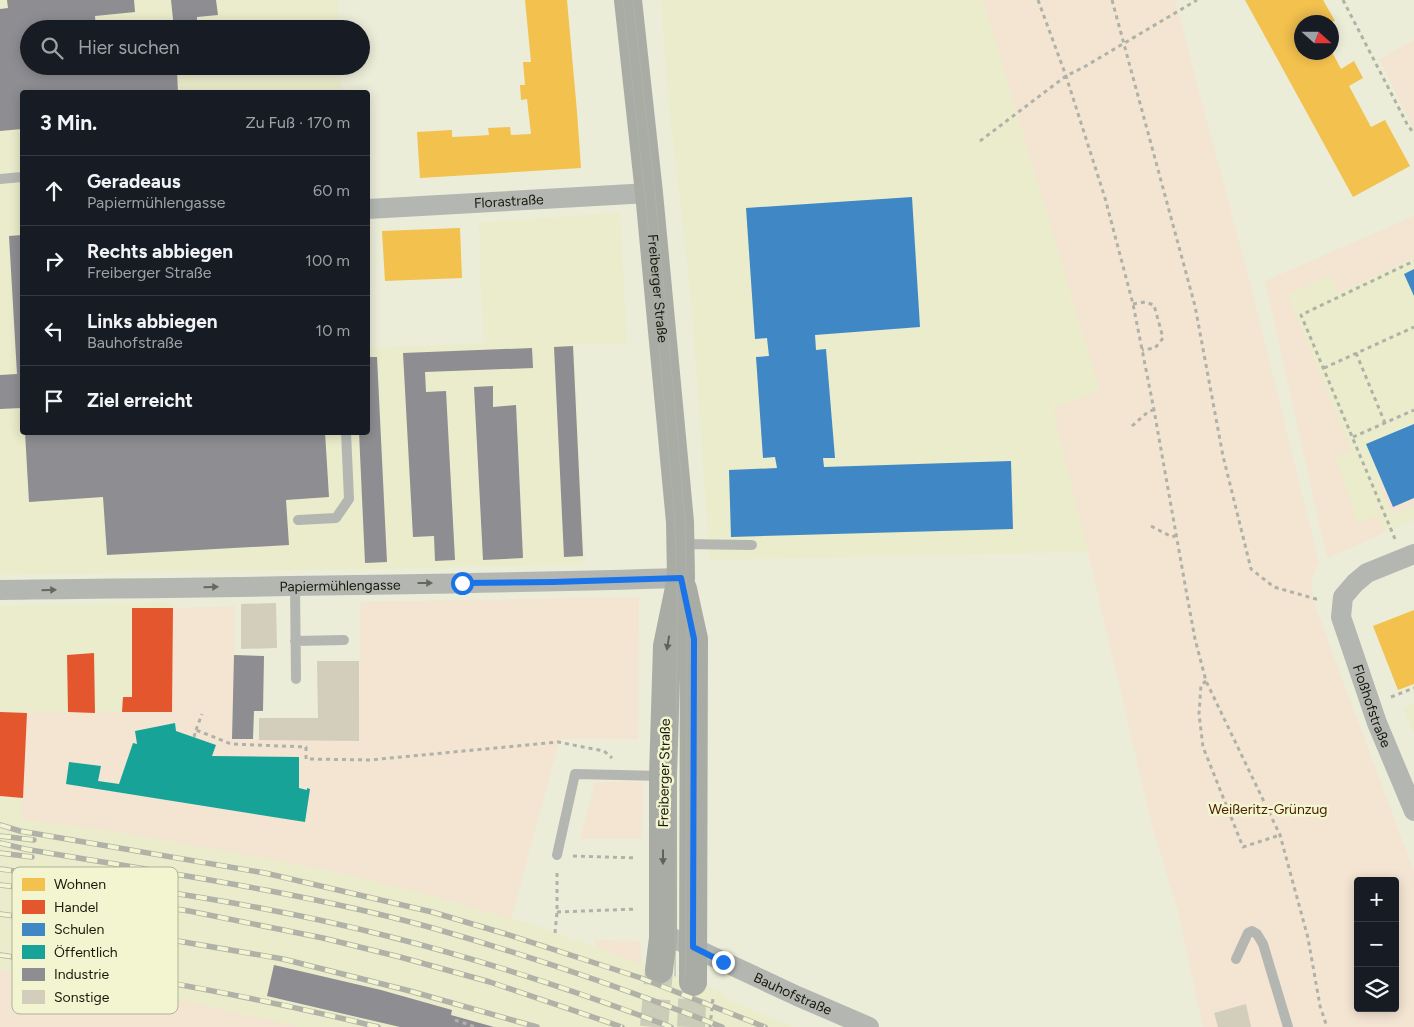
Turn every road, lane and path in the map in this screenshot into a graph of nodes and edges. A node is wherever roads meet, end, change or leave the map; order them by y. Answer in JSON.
{"nodes":[{"id":1,"x":628,"y":0,"type":"edge"},
{"id":2,"x":1038,"y":0,"type":"edge"},
{"id":3,"x":1112,"y":0,"type":"edge"},
{"id":4,"x":1197,"y":0,"type":"edge"},
{"id":5,"x":1342,"y":0,"type":"edge"},
{"id":6,"x":1123,"y":44,"type":"junction"},
{"id":7,"x":1066,"y":76,"type":"junction"},
{"id":8,"x":1414,"y":134,"type":"edge"},
{"id":9,"x":980,"y":140,"type":"dead end"},
{"id":10,"x":20,"y":177,"type":"edge"},
{"id":11,"x":0,"y":179,"type":"edge"},
{"id":12,"x":650,"y":193,"type":"junction"},
{"id":13,"x":370,"y":209,"type":"edge"},
{"id":14,"x":1414,"y":262,"type":"edge"},
{"id":15,"x":1133,"y":304,"type":"junction"},
{"id":16,"x":1414,"y":327,"type":"edge"},
{"id":17,"x":1142,"y":350,"type":"junction"},
{"id":18,"x":1356,"y":353,"type":"junction"},
{"id":19,"x":1324,"y":368,"type":"junction"},
{"id":20,"x":1154,"y":410,"type":"junction"},
{"id":21,"x":1414,"y":410,"type":"edge"},
{"id":22,"x":1385,"y":423,"type":"junction"},
{"id":23,"x":1132,"y":426,"type":"dead end"},
{"id":24,"x":346,"y":435,"type":"edge"},
{"id":25,"x":1353,"y":437,"type":"junction"},
{"id":26,"x":298,"y":520,"type":"dead end"},
{"id":27,"x":1151,"y":526,"type":"dead end"},
{"id":28,"x":1177,"y":536,"type":"junction"},
{"id":29,"x":680,"y":544,"type":"junction"},
{"id":30,"x":752,"y":545,"type":"dead end"},
{"id":31,"x":1409,"y":556,"type":"edge"},
{"id":32,"x":681,"y":578,"type":"junction"},
{"id":33,"x":295,"y":585,"type":"junction"},
{"id":34,"x":0,"y":590,"type":"edge"},
{"id":35,"x":1343,"y":597,"type":"junction"},
{"id":36,"x":295,"y":640,"type":"junction"},
{"id":37,"x":344,"y":640,"type":"dead end"},
{"id":38,"x":296,"y":678,"type":"dead end"},
{"id":39,"x":1206,"y":681,"type":"junction"},
{"id":40,"x":202,"y":714,"type":"dead end"},
{"id":41,"x":196,"y":730,"type":"junction"},
{"id":42,"x":194,"y":737,"type":"dead end"},
{"id":43,"x":619,"y":774,"type":"junction"},
{"id":44,"x":663,"y":776,"type":"junction"},
{"id":45,"x":1414,"y":810,"type":"edge"},
{"id":46,"x":1280,"y":835,"type":"junction"},
{"id":47,"x":557,"y":855,"type":"junction"},
{"id":48,"x":663,"y":860,"type":"junction"},
{"id":49,"x":640,"y":909,"type":"dead end"},
{"id":50,"x":558,"y":912,"type":"junction"},
{"id":51,"x":555,"y":933,"type":"dead end"},
{"id":52,"x":663,"y":938,"type":"junction"},
{"id":53,"x":693,"y":947,"type":"junction"},
{"id":54,"x":1236,"y":958,"type":"dead end"},
{"id":55,"x":660,"y":970,"type":"tunnel mouth"},
{"id":56,"x":703,"y":990,"type":"joint"},
{"id":57,"x":455,"y":1020,"type":"dead end"},
{"id":58,"x":476,"y":1027,"type":"edge"},
{"id":59,"x":710,"y":1027,"type":"edge"},
{"id":60,"x":869,"y":1027,"type":"edge"},
{"id":61,"x":1288,"y":1027,"type":"edge"},
{"id":62,"x":1327,"y":1027,"type":"edge"}],
"edges":[{"from":1,"to":12,"type":"street","name":"Freiberger Straße"},
{"from":2,"to":7,"type":"path"},
{"from":3,"to":6,"type":"path"},
{"from":4,"to":6,"type":"path"},
{"from":5,"to":8,"type":"path"},
{"from":6,"to":7,"type":"path"},
{"from":6,"to":35,"type":"path"},
{"from":7,"to":9,"type":"path"},
{"from":7,"to":15,"type":"path"},
{"from":10,"to":11,"type":"lane"},
{"from":12,"to":13,"type":"street","name":"Florastraße"},
{"from":12,"to":29,"type":"street","name":"Freiberger Straße"},
{"from":14,"to":19,"type":"path"},
{"from":15,"to":17,"type":"path"},
{"from":15,"to":17,"type":"path"},
{"from":16,"to":18,"type":"path"},
{"from":17,"to":20,"type":"path"},
{"from":18,"to":19,"type":"path"},
{"from":18,"to":22,"type":"path"},
{"from":19,"to":25,"type":"path"},
{"from":20,"to":23,"type":"path"},
{"from":20,"to":28,"type":"path"},
{"from":21,"to":22,"type":"path"},
{"from":22,"to":25,"type":"path"},
{"from":24,"to":26,"type":"lane"},
{"from":25,"to":31,"type":"path"},
{"from":27,"to":28,"type":"path"},
{"from":28,"to":39,"type":"path"},
{"from":29,"to":30,"type":"lane"},
{"from":29,"to":32,"type":"street","name":"Freiberger Straße"},
{"from":31,"to":35,"type":"street"},
{"from":33,"to":32,"type":"street","name":"Papiermühlengasse","one_way":true},
{"from":32,"to":44,"type":"street","name":"Freiberger Straße","one_way":true},
{"from":32,"to":53,"type":"street","name":"Freiberger Straße"},
{"from":34,"to":33,"type":"street","name":"Papiermühlengasse","one_way":true},
{"from":33,"to":36,"type":"lane"},
{"from":35,"to":45,"type":"street","name":"Floßhofstraße"},
{"from":36,"to":37,"type":"lane"},
{"from":36,"to":38,"type":"lane"},
{"from":39,"to":46,"type":"path"},
{"from":39,"to":46,"type":"path"},
{"from":40,"to":41,"type":"path"},
{"from":41,"to":42,"type":"path"},
{"from":41,"to":43,"type":"path"},
{"from":43,"to":44,"type":"lane"},
{"from":43,"to":47,"type":"lane"},
{"from":44,"to":48,"type":"street","name":"Freiberger Straße","one_way":true},
{"from":46,"to":62,"type":"path"},
{"from":47,"to":48,"type":"path"},
{"from":47,"to":50,"type":"path"},
{"from":48,"to":52,"type":"street","name":"Freiberger Straße"},
{"from":49,"to":50,"type":"path"},
{"from":50,"to":51,"type":"path"},
{"from":52,"to":53,"type":"street","name":"Bauhofstraße"},
{"from":52,"to":55,"type":"street","name":"Freiberger Straße"},
{"from":53,"to":56,"type":"street","name":"Freiberger Straße"},
{"from":53,"to":60,"type":"street","name":"Bauhofstraße"},
{"from":54,"to":61,"type":"lane"},
{"from":56,"to":59,"type":"path"},
{"from":57,"to":58,"type":"path"}]}
